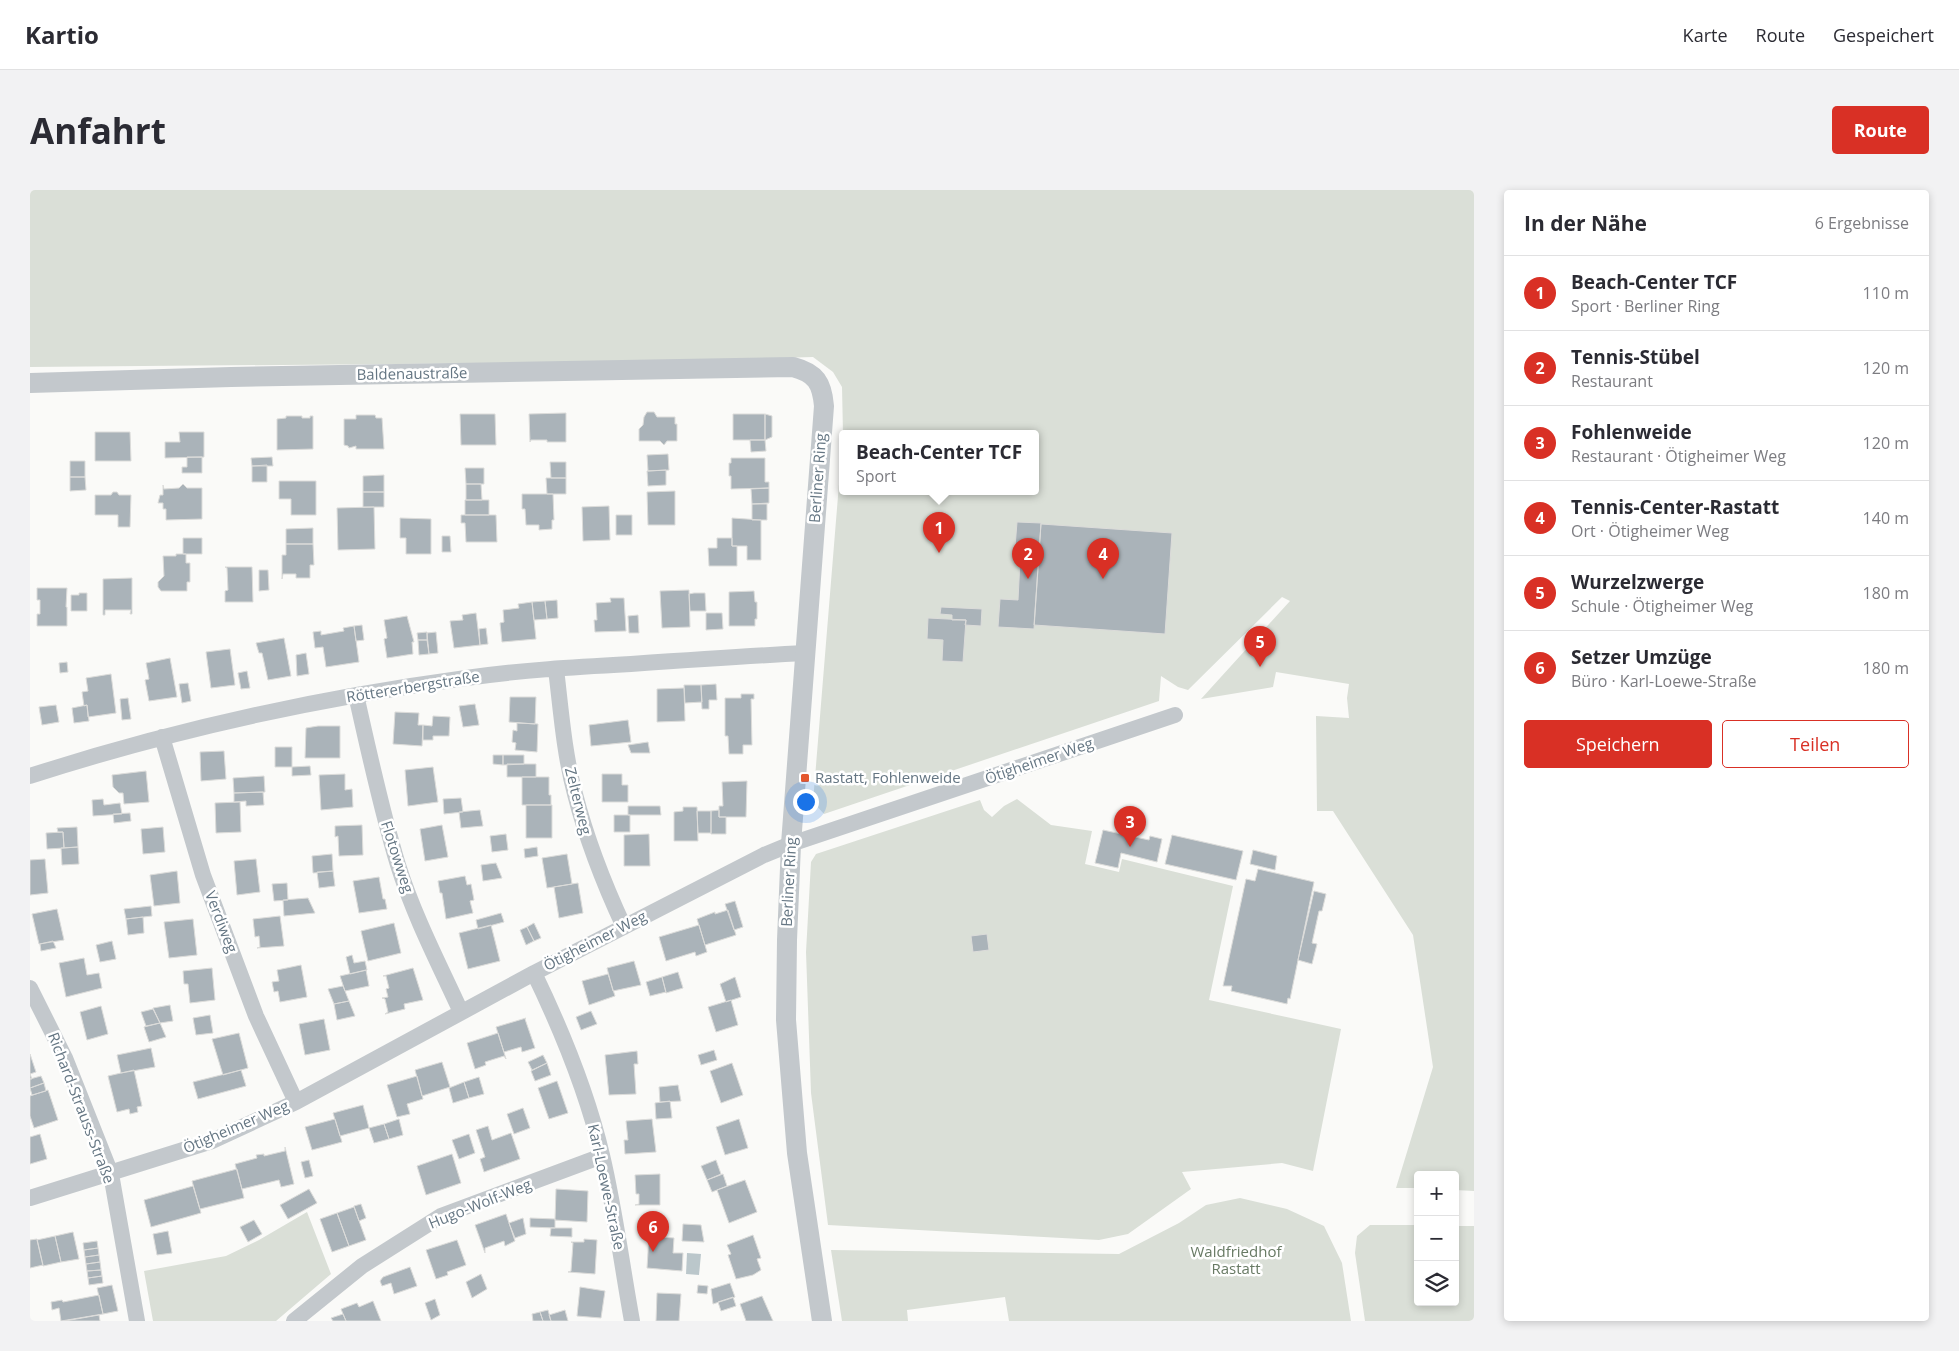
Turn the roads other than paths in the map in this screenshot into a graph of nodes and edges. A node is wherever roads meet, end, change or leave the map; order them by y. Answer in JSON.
{"nodes":[{"id":1,"x":793,"y":367,"type":"joint"},
{"id":2,"x":30,"y":383,"type":"edge"},
{"id":3,"x":805,"y":653,"type":"junction"},
{"id":4,"x":556,"y":669,"type":"junction"},
{"id":5,"x":356,"y":695,"type":"junction"},
{"id":6,"x":1175,"y":715,"type":"dead end"},
{"id":7,"x":162,"y":737,"type":"junction"},
{"id":8,"x":30,"y":776,"type":"edge"},
{"id":9,"x":791,"y":844,"type":"junction"},
{"id":10,"x":624,"y":927,"type":"junction"},
{"id":11,"x":534,"y":973,"type":"junction"},
{"id":12,"x":30,"y":988,"type":"edge"},
{"id":13,"x":461,"y":1012,"type":"junction"},
{"id":14,"x":296,"y":1102,"type":"junction"},
{"id":15,"x":602,"y":1156,"type":"junction"},
{"id":16,"x":110,"y":1174,"type":"junction"},
{"id":17,"x":30,"y":1198,"type":"edge"},
{"id":18,"x":137,"y":1321,"type":"edge"},
{"id":19,"x":294,"y":1321,"type":"edge"},
{"id":20,"x":632,"y":1321,"type":"edge"},
{"id":21,"x":822,"y":1321,"type":"edge"}],
"edges":[{"from":1,"to":2,"type":"street","name":"Baldenaustraße"},
{"from":1,"to":3,"type":"street","name":"Berliner Ring"},
{"from":3,"to":4,"type":"street","name":"Röttererbergstraße"},
{"from":3,"to":9,"type":"street","name":"Berliner Ring"},
{"from":4,"to":5,"type":"street","name":"Röttererbergstraße"},
{"from":4,"to":10,"type":"street","name":"Zelterweg"},
{"from":5,"to":7,"type":"street","name":"Röttererbergstraße"},
{"from":5,"to":13,"type":"street","name":"Flotowweg"},
{"from":6,"to":9,"type":"street","name":"Ötigheimer Weg"},
{"from":7,"to":8,"type":"street","name":"Röttererbergstraße"},
{"from":7,"to":14,"type":"street","name":"Verdiweg"},
{"from":9,"to":10,"type":"street","name":"Ötigheimer Weg"},
{"from":9,"to":21,"type":"street","name":"Berliner Ring"},
{"from":10,"to":11,"type":"street","name":"Ötigheimer Weg"},
{"from":11,"to":13,"type":"street","name":"Ötigheimer Weg"},
{"from":11,"to":15,"type":"street","name":"Karl-Loewe-Straße"},
{"from":12,"to":16,"type":"street","name":"Richard-Strauss-Straße"},
{"from":13,"to":14,"type":"street","name":"Ötigheimer Weg"},
{"from":14,"to":16,"type":"street","name":"Ötigheimer Weg"},
{"from":15,"to":19,"type":"street","name":"Hugo-Wolf-Weg"},
{"from":15,"to":20,"type":"street","name":"Karl-Loewe-Straße"},
{"from":16,"to":17,"type":"street","name":"Ötigheimer Weg"},
{"from":16,"to":18,"type":"street","name":"Richard-Strauss-Straße"}]}
